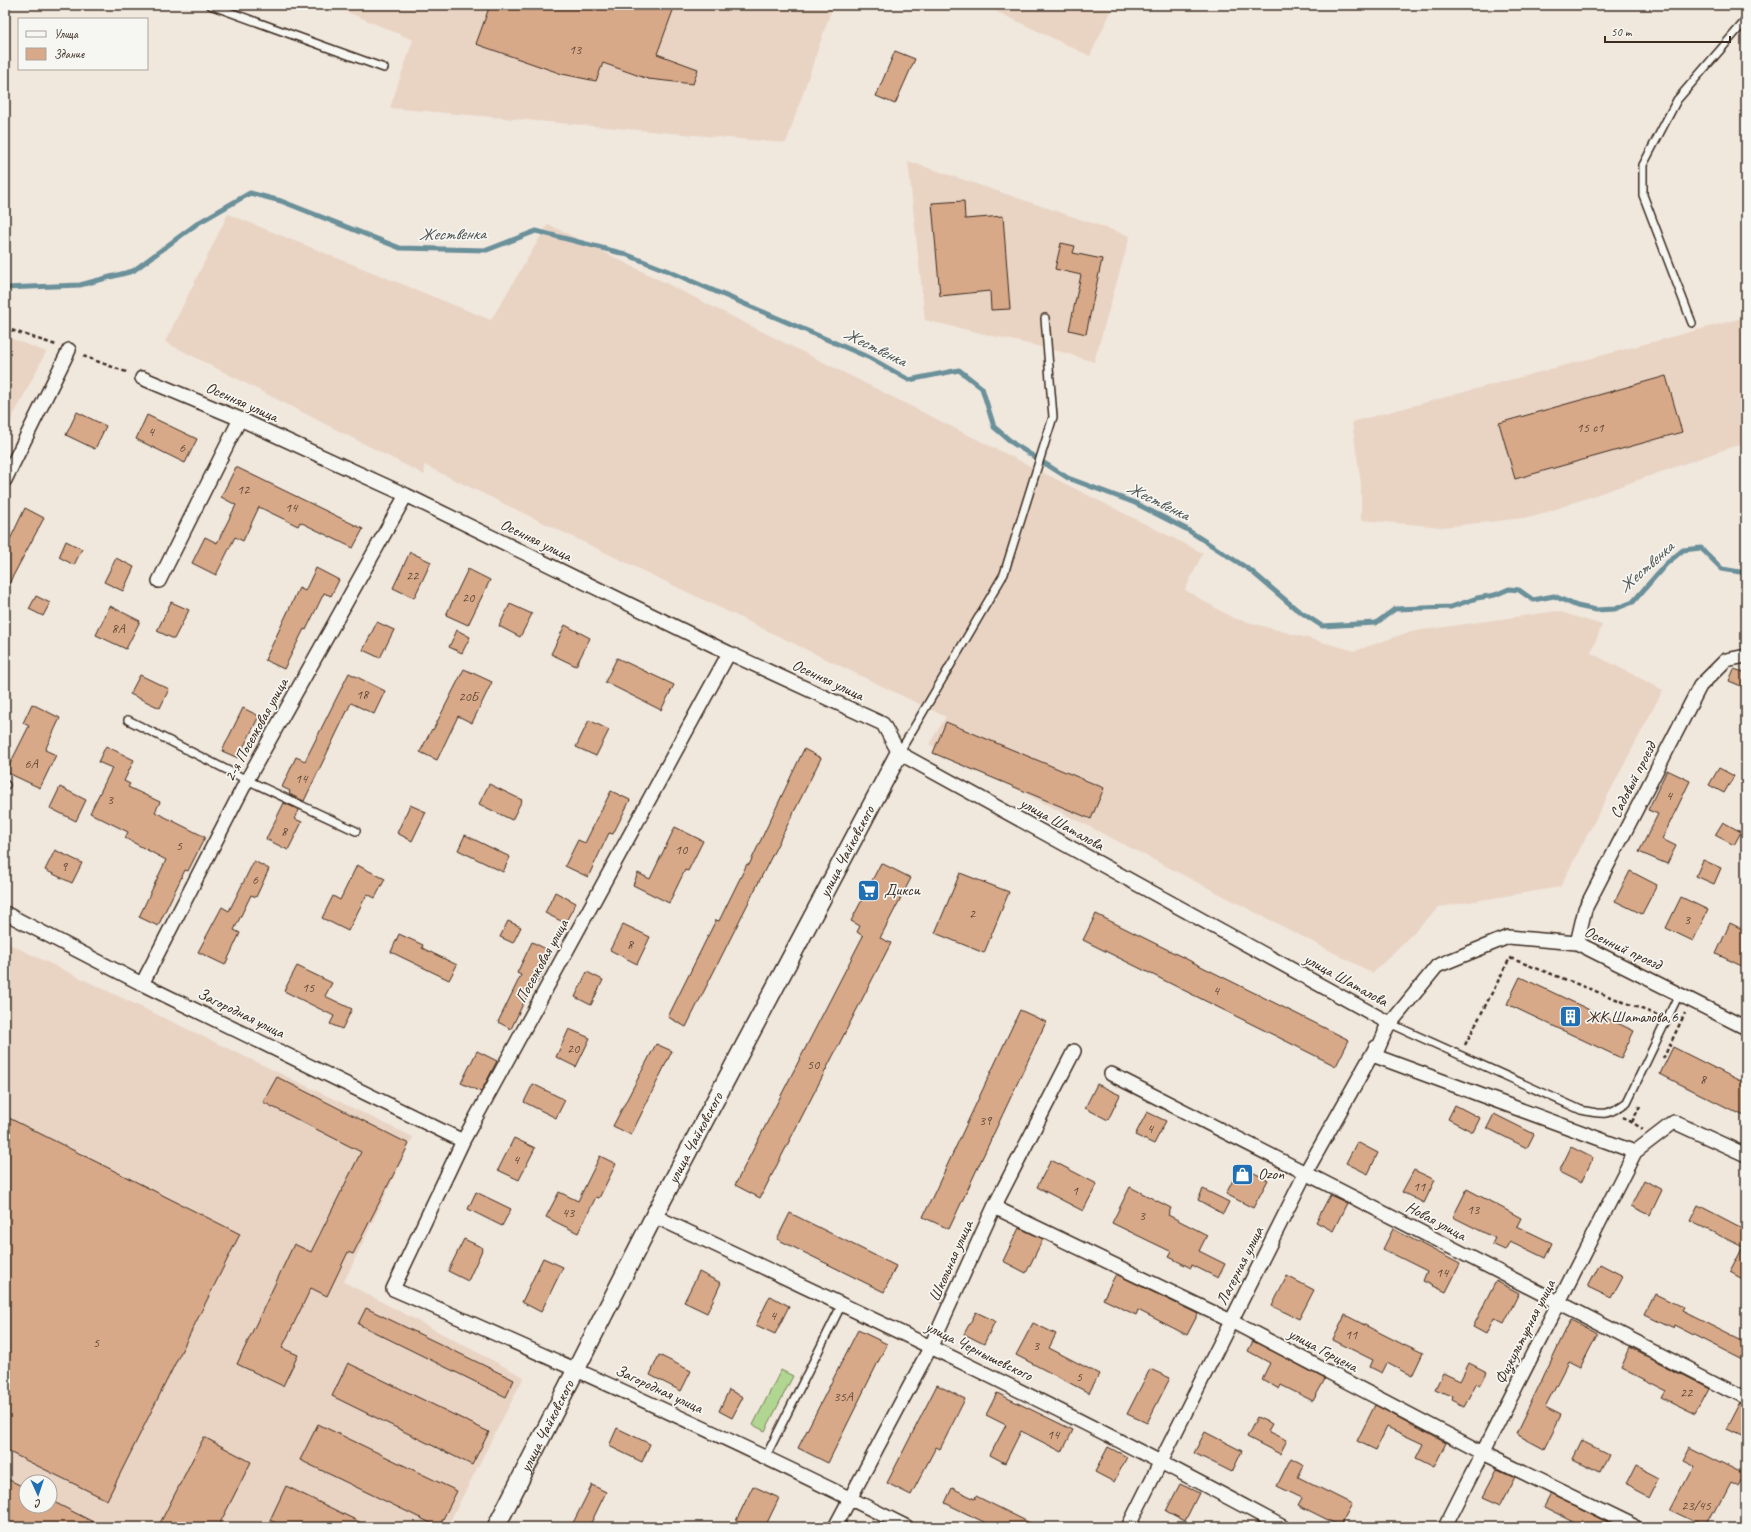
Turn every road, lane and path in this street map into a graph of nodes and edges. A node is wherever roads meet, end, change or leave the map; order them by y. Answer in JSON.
{"nodes":[{"id":1,"x":210,"y":5,"type":"edge"},
{"id":2,"x":1746,"y":20,"type":"edge"},
{"id":3,"x":384,"y":68,"type":"dead end"},
{"id":4,"x":1045,"y":318,"type":"dead end"},
{"id":5,"x":1692,"y":323,"type":"dead end"},
{"id":6,"x":69,"y":350,"type":"dead end"},
{"id":7,"x":142,"y":378,"type":"dead end"},
{"id":8,"x":240,"y":419,"type":"junction"},
{"id":9,"x":5,"y":480,"type":"edge"},
{"id":10,"x":406,"y":495,"type":"junction"},
{"id":11,"x":159,"y":581,"type":"dead end"},
{"id":12,"x":729,"y":653,"type":"junction"},
{"id":13,"x":1746,"y":656,"type":"edge"},
{"id":14,"x":128,"y":720,"type":"dead end"},
{"id":15,"x":899,"y":753,"type":"junction"},
{"id":16,"x":247,"y":780,"type":"junction"},
{"id":17,"x":356,"y":831,"type":"dead end"},
{"id":18,"x":5,"y":913,"type":"edge"},
{"id":19,"x":1577,"y":943,"type":"junction"},
{"id":20,"x":142,"y":984,"type":"junction"},
{"id":21,"x":1679,"y":994,"type":"junction"},
{"id":22,"x":1667,"y":1019,"type":"junction"},
{"id":23,"x":1389,"y":1023,"type":"junction"},
{"id":24,"x":1746,"y":1028,"type":"edge"},
{"id":25,"x":1074,"y":1051,"type":"dead end"},
{"id":26,"x":1460,"y":1055,"type":"junction"},
{"id":27,"x":1111,"y":1074,"type":"dead end"},
{"id":28,"x":1614,"y":1112,"type":"junction"},
{"id":29,"x":1656,"y":1136,"type":"junction"},
{"id":30,"x":463,"y":1141,"type":"junction"},
{"id":31,"x":1635,"y":1152,"type":"junction"},
{"id":32,"x":1746,"y":1155,"type":"edge"},
{"id":33,"x":1306,"y":1172,"type":"junction"},
{"id":34,"x":994,"y":1207,"type":"junction"},
{"id":35,"x":654,"y":1216,"type":"junction"},
{"id":36,"x":393,"y":1290,"type":"joint"},
{"id":37,"x":842,"y":1304,"type":"junction"},
{"id":38,"x":1558,"y":1304,"type":"junction"},
{"id":39,"x":1232,"y":1321,"type":"junction"},
{"id":40,"x":931,"y":1346,"type":"junction"},
{"id":41,"x":577,"y":1369,"type":"junction"},
{"id":42,"x":1746,"y":1398,"type":"edge"},
{"id":43,"x":1483,"y":1453,"type":"junction"},
{"id":44,"x":765,"y":1458,"type":"junction"},
{"id":45,"x":1161,"y":1461,"type":"junction"},
{"id":46,"x":850,"y":1498,"type":"junction"},
{"id":47,"x":496,"y":1527,"type":"edge"},
{"id":48,"x":835,"y":1527,"type":"edge"},
{"id":49,"x":907,"y":1527,"type":"edge"},
{"id":50,"x":1128,"y":1527,"type":"edge"},
{"id":51,"x":1283,"y":1527,"type":"edge"},
{"id":52,"x":1445,"y":1527,"type":"edge"},
{"id":53,"x":1635,"y":1527,"type":"edge"}],
"edges":[{"from":1,"to":3,"type":"lane"},
{"from":2,"to":5,"type":"lane"},
{"from":4,"to":15,"type":"lane"},
{"from":6,"to":9,"type":"street"},
{"from":7,"to":8,"type":"street","name":"Осенняя улица"},
{"from":8,"to":10,"type":"street","name":"Осенняя улица"},
{"from":8,"to":11,"type":"street"},
{"from":10,"to":12,"type":"street","name":"Осенняя улица"},
{"from":10,"to":16,"type":"street","name":"2-я Поселковая улица"},
{"from":12,"to":15,"type":"street","name":"Осенняя улица"},
{"from":12,"to":30,"type":"street","name":"Поселковая улица"},
{"from":13,"to":19,"type":"street","name":"Садовый проезд"},
{"from":14,"to":16,"type":"lane"},
{"from":15,"to":23,"type":"street","name":"улица Шаталова"},
{"from":15,"to":35,"type":"street","name":"улица Чайковского"},
{"from":16,"to":17,"type":"lane"},
{"from":16,"to":20,"type":"street","name":"2-я Поселковая улица"},
{"from":18,"to":20,"type":"street","name":"Загородная улица"},
{"from":19,"to":21,"type":"street","name":"Осенний проезд"},
{"from":19,"to":23,"type":"street","name":"Осенний проезд"},
{"from":20,"to":30,"type":"street","name":"Загородная улица"},
{"from":21,"to":22,"type":"lane"},
{"from":21,"to":24,"type":"street","name":"Осенний проезд"},
{"from":22,"to":26,"type":"path"},
{"from":22,"to":28,"type":"lane"},
{"from":23,"to":26,"type":"lane"},
{"from":23,"to":31,"type":"street","name":"улица Шаталова"},
{"from":23,"to":33,"type":"street","name":"Лагерная улица"},
{"from":25,"to":34,"type":"street","name":"Школьная улица"},
{"from":26,"to":28,"type":"lane"},
{"from":27,"to":33,"type":"street","name":"Новая улица"},
{"from":28,"to":29,"type":"path"},
{"from":29,"to":31,"type":"street"},
{"from":29,"to":32,"type":"street"},
{"from":30,"to":36,"type":"street","name":"Поселковая улица"},
{"from":31,"to":38,"type":"street","name":"Физкультурная улица"},
{"from":33,"to":38,"type":"street","name":"Новая улица"},
{"from":33,"to":39,"type":"street","name":"Лагерная улица"},
{"from":34,"to":39,"type":"street","name":"улица Герцена"},
{"from":34,"to":40,"type":"street","name":"Школьная улица"},
{"from":35,"to":37,"type":"street","name":"улица Чернышевского"},
{"from":35,"to":41,"type":"street","name":"улица Чайковского"},
{"from":36,"to":41,"type":"street","name":"Загородная улица"},
{"from":37,"to":40,"type":"street","name":"улица Чернышевского"},
{"from":37,"to":44,"type":"lane"},
{"from":38,"to":42,"type":"street","name":"Новая улица"},
{"from":38,"to":43,"type":"street","name":"Физкультурная улица"},
{"from":39,"to":43,"type":"street","name":"улица Герцена"},
{"from":39,"to":45,"type":"street","name":"Лагерная улица"},
{"from":40,"to":45,"type":"street","name":"улица Чернышевского"},
{"from":40,"to":46,"type":"street","name":"Школьная улица"},
{"from":41,"to":44,"type":"street","name":"Загородная улица"},
{"from":41,"to":47,"type":"street","name":"улица Чайковского"},
{"from":43,"to":52,"type":"street","name":"Физкультурная улица"},
{"from":43,"to":53,"type":"street","name":"улица Герцена"},
{"from":44,"to":46,"type":"street","name":"Загородная улица"},
{"from":45,"to":50,"type":"street","name":"Лагерная улица"},
{"from":45,"to":51,"type":"street","name":"улица Чернышевского"},
{"from":46,"to":48,"type":"street","name":"Школьная улица"},
{"from":46,"to":49,"type":"street","name":"Загородная улица"}]}
